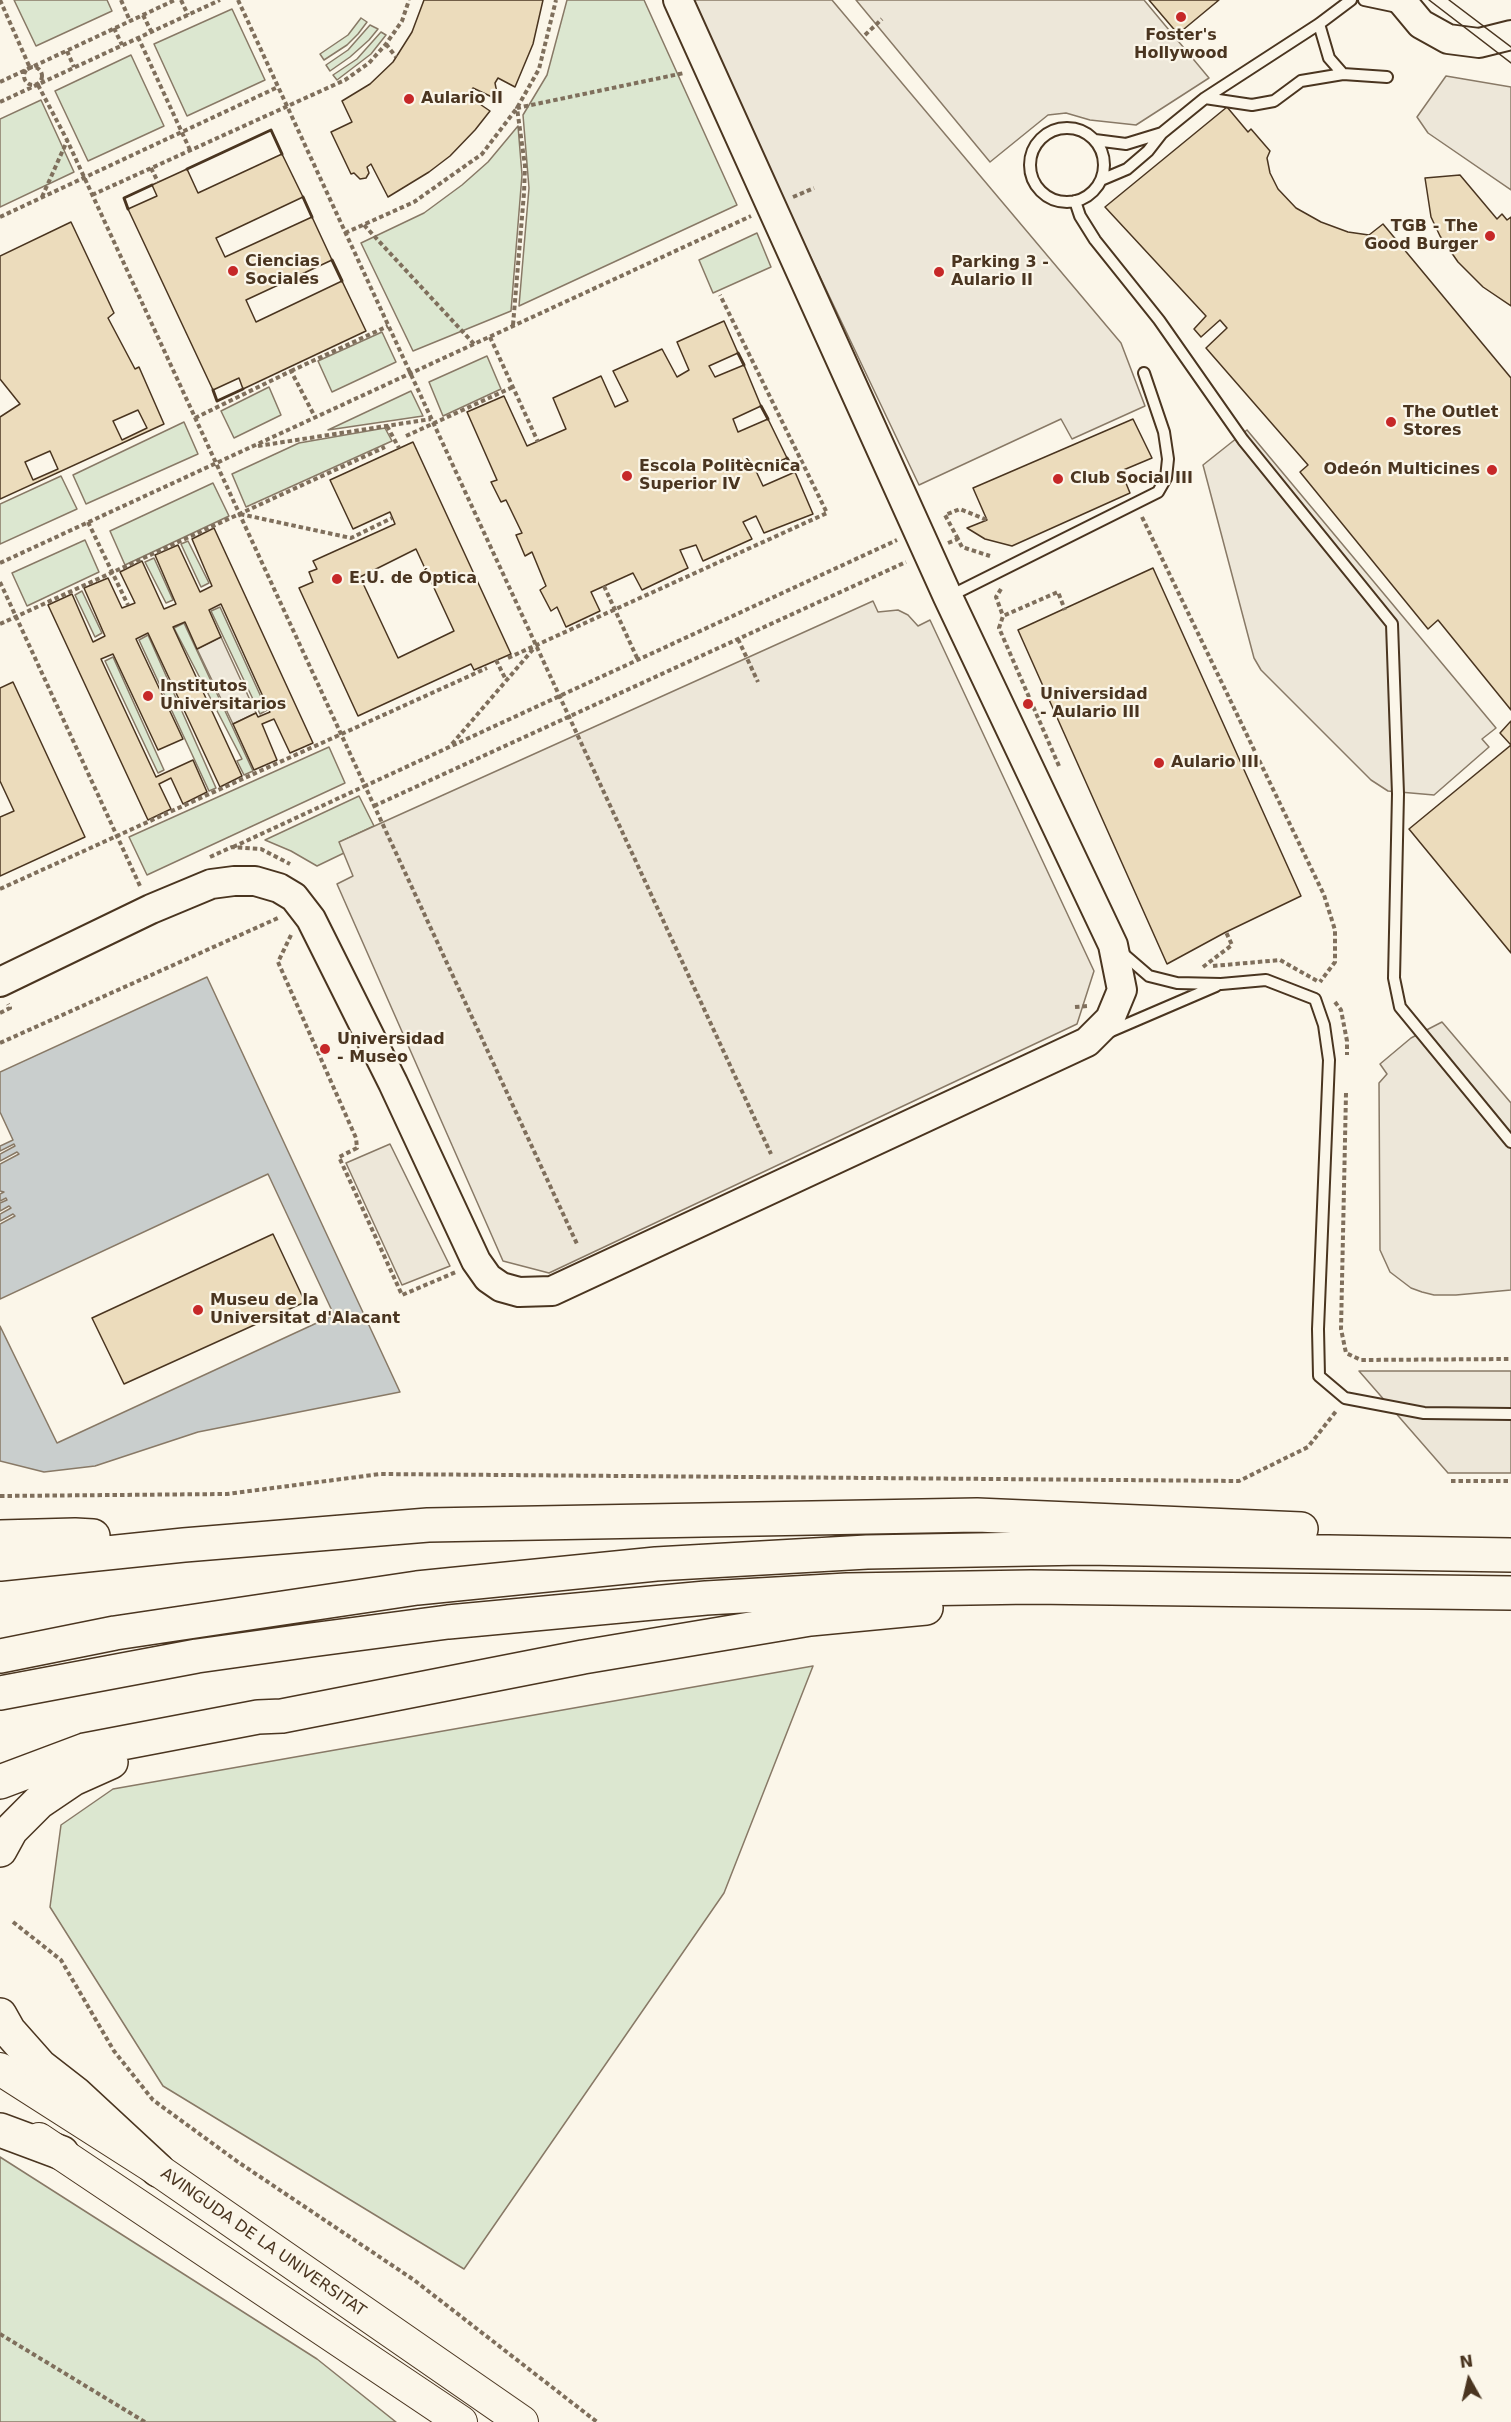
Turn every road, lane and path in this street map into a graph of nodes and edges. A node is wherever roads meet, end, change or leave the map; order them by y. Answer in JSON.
{"nodes":[{"id":1,"x":0,"y":0,"type":"edge"},
{"id":2,"x":121,"y":0,"type":"edge"},
{"id":3,"x":175,"y":0,"type":"edge"},
{"id":4,"x":182,"y":0,"type":"edge"},
{"id":5,"x":220,"y":0,"type":"edge"},
{"id":6,"x":238,"y":0,"type":"edge"},
{"id":7,"x":409,"y":0,"type":"edge"},
{"id":8,"x":556,"y":0,"type":"edge"},
{"id":9,"x":678,"y":0,"type":"edge"},
{"id":10,"x":1351,"y":0,"type":"edge"},
{"id":11,"x":1364,"y":0,"type":"edge"},
{"id":12,"x":1404,"y":4,"type":"edge"},
{"id":13,"x":143,"y":15,"type":"junction"},
{"id":14,"x":188,"y":15,"type":"junction"},
{"id":15,"x":882,"y":19,"type":"dead end"},
{"id":16,"x":130,"y":21,"type":"junction"},
{"id":17,"x":1319,"y":24,"type":"junction"},
{"id":18,"x":114,"y":28,"type":"junction"},
{"id":19,"x":151,"y":31,"type":"junction"},
{"id":20,"x":865,"y":34,"type":"dead end"},
{"id":21,"x":1511,"y":35,"type":"edge"},
{"id":22,"x":138,"y":37,"type":"junction"},
{"id":23,"x":386,"y":44,"type":"junction"},
{"id":24,"x":122,"y":45,"type":"junction"},
{"id":25,"x":66,"y":51,"type":"junction"},
{"id":26,"x":396,"y":57,"type":"dead end"},
{"id":27,"x":74,"y":67,"type":"junction"},
{"id":28,"x":30,"y":68,"type":"junction"},
{"id":29,"x":687,"y":73,"type":"dead end"},
{"id":30,"x":1343,"y":74,"type":"junction"},
{"id":31,"x":1387,"y":77,"type":"dead end"},
{"id":32,"x":0,"y":82,"type":"edge"},
{"id":33,"x":38,"y":85,"type":"junction"},
{"id":34,"x":278,"y":87,"type":"junction"},
{"id":35,"x":1205,"y":98,"type":"junction"},
{"id":36,"x":0,"y":102,"type":"edge"},
{"id":37,"x":287,"y":108,"type":"junction"},
{"id":38,"x":517,"y":108,"type":"junction"},
{"id":39,"x":182,"y":132,"type":"junction"},
{"id":40,"x":1162,"y":133,"type":"junction"},
{"id":41,"x":67,"y":140,"type":"junction"},
{"id":42,"x":1095,"y":140,"type":"junction"},
{"id":43,"x":190,"y":150,"type":"junction"},
{"id":44,"x":151,"y":168,"type":"junction"},
{"id":45,"x":84,"y":178,"type":"junction"},
{"id":46,"x":1101,"y":180,"type":"junction"},
{"id":47,"x":158,"y":182,"type":"dead end"},
{"id":48,"x":814,"y":188,"type":"dead end"},
{"id":49,"x":92,"y":195,"type":"junction"},
{"id":50,"x":41,"y":198,"type":"junction"},
{"id":51,"x":784,"y":201,"type":"dead end"},
{"id":52,"x":1075,"y":201,"type":"junction"},
{"id":53,"x":758,"y":213,"type":"dead end"},
{"id":54,"x":0,"y":218,"type":"edge"},
{"id":55,"x":364,"y":225,"type":"junction"},
{"id":56,"x":345,"y":233,"type":"junction"},
{"id":57,"x":720,"y":295,"type":"dead end"},
{"id":58,"x":388,"y":326,"type":"junction"},
{"id":59,"x":513,"y":326,"type":"junction"},
{"id":60,"x":490,"y":337,"type":"junction"},
{"id":61,"x":474,"y":344,"type":"junction"},
{"id":62,"x":291,"y":371,"type":"junction"},
{"id":63,"x":1144,"y":373,"type":"dead end"},
{"id":64,"x":410,"y":374,"type":"junction"},
{"id":65,"x":513,"y":387,"type":"junction"},
{"id":66,"x":315,"y":417,"type":"junction"},
{"id":67,"x":195,"y":418,"type":"junction"},
{"id":68,"x":432,"y":421,"type":"junction"},
{"id":69,"x":387,"y":426,"type":"junction"},
{"id":70,"x":406,"y":436,"type":"dead end"},
{"id":71,"x":538,"y":442,"type":"dead end"},
{"id":72,"x":252,"y":447,"type":"junction"},
{"id":73,"x":385,"y":447,"type":"dead end"},
{"id":74,"x":399,"y":448,"type":"dead end"},
{"id":75,"x":216,"y":463,"type":"junction"},
{"id":76,"x":1136,"y":504,"type":"junction"},
{"id":77,"x":239,"y":514,"type":"junction"},
{"id":78,"x":392,"y":518,"type":"dead end"},
{"id":79,"x":987,"y":520,"type":"dead end"},
{"id":80,"x":88,"y":522,"type":"junction"},
{"id":81,"x":901,"y":538,"type":"dead end"},
{"id":82,"x":958,"y":539,"type":"junction"},
{"id":83,"x":944,"y":545,"type":"dead end"},
{"id":84,"x":995,"y":557,"type":"dead end"},
{"id":85,"x":911,"y":560,"type":"dead end"},
{"id":86,"x":0,"y":563,"type":"edge"},
{"id":87,"x":112,"y":572,"type":"junction"},
{"id":88,"x":0,"y":582,"type":"edge"},
{"id":89,"x":604,"y":586,"type":"dead end"},
{"id":90,"x":1001,"y":588,"type":"dead end"},
{"id":91,"x":948,"y":597,"type":"junction"},
{"id":92,"x":128,"y":605,"type":"dead end"},
{"id":93,"x":615,"y":609,"type":"junction"},
{"id":94,"x":1065,"y":610,"type":"dead end"},
{"id":95,"x":1003,"y":616,"type":"junction"},
{"id":96,"x":16,"y":617,"type":"junction"},
{"id":97,"x":0,"y":624,"type":"edge"},
{"id":98,"x":738,"y":639,"type":"junction"},
{"id":99,"x":536,"y":645,"type":"junction"},
{"id":100,"x":508,"y":658,"type":"dead end"},
{"id":101,"x":496,"y":660,"type":"dead end"},
{"id":102,"x":638,"y":660,"type":"junction"},
{"id":103,"x":487,"y":668,"type":"dead end"},
{"id":104,"x":506,"y":680,"type":"junction"},
{"id":105,"x":758,"y":682,"type":"dead end"},
{"id":106,"x":559,"y":696,"type":"junction"},
{"id":107,"x":569,"y":716,"type":"junction"},
{"id":108,"x":341,"y":734,"type":"junction"},
{"id":109,"x":450,"y":746,"type":"junction"},
{"id":110,"x":1060,"y":770,"type":"dead end"},
{"id":111,"x":364,"y":786,"type":"junction"},
{"id":112,"x":374,"y":806,"type":"junction"},
{"id":113,"x":117,"y":836,"type":"junction"},
{"id":114,"x":232,"y":847,"type":"dead end"},
{"id":115,"x":0,"y":889,"type":"edge"},
{"id":116,"x":144,"y":894,"type":"dead end"},
{"id":117,"x":271,"y":913,"type":"dead end"},
{"id":118,"x":280,"y":918,"type":"junction"},
{"id":119,"x":286,"y":925,"type":"dead end"},
{"id":120,"x":292,"y":931,"type":"dead end"},
{"id":121,"x":1226,"y":932,"type":"dead end"},
{"id":122,"x":1113,"y":945,"type":"junction"},
{"id":123,"x":1204,"y":967,"type":"junction"},
{"id":124,"x":1194,"y":969,"type":"dead end"},
{"id":125,"x":1320,"y":982,"type":"junction"},
{"id":126,"x":1221,"y":984,"type":"junction"},
{"id":127,"x":3,"y":991,"type":"edge"},
{"id":128,"x":1327,"y":991,"type":"dead end"},
{"id":129,"x":1334,"y":1001,"type":"dead end"},
{"id":130,"x":0,"y":1004,"type":"edge"},
{"id":131,"x":1092,"y":1006,"type":"dead end"},
{"id":132,"x":1087,"y":1028,"type":"junction"},
{"id":133,"x":0,"y":1043,"type":"edge"},
{"id":134,"x":1347,"y":1065,"type":"dead end"},
{"id":135,"x":1346,"y":1089,"type":"dead end"},
{"id":136,"x":1511,"y":1142,"type":"edge"},
{"id":137,"x":771,"y":1154,"type":"dead end"},
{"id":138,"x":576,"y":1244,"type":"dead end"},
{"id":139,"x":464,"y":1268,"type":"dead end"},
{"id":140,"x":1511,"y":1359,"type":"edge"},
{"id":141,"x":1346,"y":1398,"type":"junction"},
{"id":142,"x":1511,"y":1414,"type":"edge"},
{"id":143,"x":1451,"y":1481,"type":"dead end"},
{"id":144,"x":1511,"y":1481,"type":"edge"},
{"id":145,"x":0,"y":1496,"type":"edge"},
{"id":146,"x":0,"y":1537,"type":"edge"},
{"id":147,"x":184,"y":1545,"type":"junction"},
{"id":148,"x":0,"y":1553,"type":"edge"},
{"id":149,"x":1496,"y":1554,"type":"edge"},
{"id":150,"x":0,"y":1564,"type":"edge"},
{"id":151,"x":1031,"y":1587,"type":"junction"},
{"id":152,"x":1511,"y":1593,"type":"edge"},
{"id":153,"x":0,"y":1656,"type":"edge"},
{"id":154,"x":0,"y":1693,"type":"edge"},
{"id":155,"x":282,"y":1716,"type":"junction"},
{"id":156,"x":0,"y":1782,"type":"edge"},
{"id":157,"x":0,"y":1850,"type":"edge"},
{"id":158,"x":13,"y":1922,"type":"dead end"},
{"id":159,"x":0,"y":2015,"type":"edge"},
{"id":160,"x":0,"y":2069,"type":"edge"},
{"id":161,"x":0,"y":2114,"type":"edge"},
{"id":162,"x":0,"y":2130,"type":"edge"},
{"id":163,"x":62,"y":2153,"type":"junction"},
{"id":164,"x":158,"y":2170,"type":"junction"},
{"id":165,"x":0,"y":2334,"type":"edge"},
{"id":166,"x":145,"y":2422,"type":"edge"},
{"id":167,"x":461,"y":2422,"type":"edge"},
{"id":168,"x":522,"y":2422,"type":"edge"},
{"id":169,"x":597,"y":2422,"type":"edge"}],
"edges":[{"from":1,"to":28,"type":"path"},
{"from":2,"to":16,"type":"path"},
{"from":3,"to":13,"type":"path"},
{"from":4,"to":14,"type":"path"},
{"from":5,"to":14,"type":"path"},
{"from":6,"to":34,"type":"path"},
{"from":7,"to":23,"type":"path"},
{"from":8,"to":38,"type":"path"},
{"from":9,"to":91,"type":"street"},
{"from":10,"to":17,"type":"lane"},
{"from":11,"to":12,"type":"lane"},
{"from":12,"to":21,"type":"street"},
{"from":13,"to":16,"type":"path"},
{"from":13,"to":19,"type":"path"},
{"from":14,"to":19,"type":"path"},
{"from":15,"to":20,"type":"path"},
{"from":16,"to":18,"type":"path"},
{"from":17,"to":30,"type":"lane"},
{"from":17,"to":35,"type":"lane"},
{"from":18,"to":24,"type":"path"},
{"from":18,"to":25,"type":"path"},
{"from":19,"to":22,"type":"path"},
{"from":22,"to":24,"type":"path"},
{"from":22,"to":39,"type":"path"},
{"from":23,"to":26,"type":"path"},
{"from":23,"to":37,"type":"path"},
{"from":24,"to":27,"type":"path"},
{"from":25,"to":27,"type":"path"},
{"from":25,"to":28,"type":"path"},
{"from":27,"to":33,"type":"path"},
{"from":28,"to":32,"type":"path"},
{"from":28,"to":33,"type":"path"},
{"from":28,"to":33,"type":"path"},
{"from":29,"to":38,"type":"path"},
{"from":30,"to":31,"type":"lane"},
{"from":30,"to":35,"type":"lane"},
{"from":33,"to":36,"type":"path"},
{"from":33,"to":41,"type":"path"},
{"from":34,"to":37,"type":"path"},
{"from":34,"to":39,"type":"path"},
{"from":35,"to":40,"type":"lane"},
{"from":37,"to":43,"type":"path"},
{"from":37,"to":56,"type":"path"},
{"from":38,"to":55,"type":"path"},
{"from":38,"to":59,"type":"path"},
{"from":39,"to":43,"type":"path"},
{"from":39,"to":45,"type":"path"},
{"from":40,"to":42,"type":"lane"},
{"from":40,"to":46,"type":"lane"},
{"from":41,"to":45,"type":"path"},
{"from":41,"to":50,"type":"path"},
{"from":42,"to":46,"type":"lane"},
{"from":42,"to":52,"type":"lane"},
{"from":43,"to":44,"type":"path"},
{"from":44,"to":47,"type":"path"},
{"from":44,"to":49,"type":"path"},
{"from":45,"to":49,"type":"path"},
{"from":45,"to":50,"type":"path"},
{"from":46,"to":52,"type":"lane"},
{"from":48,"to":51,"type":"path"},
{"from":49,"to":67,"type":"path"},
{"from":50,"to":54,"type":"path"},
{"from":52,"to":136,"type":"lane"},
{"from":53,"to":59,"type":"path"},
{"from":55,"to":56,"type":"path"},
{"from":55,"to":61,"type":"path"},
{"from":56,"to":58,"type":"path"},
{"from":57,"to":93,"type":"path"},
{"from":58,"to":62,"type":"path"},
{"from":58,"to":64,"type":"path"},
{"from":59,"to":60,"type":"path"},
{"from":60,"to":61,"type":"path"},
{"from":60,"to":65,"type":"path"},
{"from":61,"to":64,"type":"path"},
{"from":62,"to":66,"type":"path"},
{"from":62,"to":67,"type":"path"},
{"from":63,"to":76,"type":"lane"},
{"from":64,"to":66,"type":"path"},
{"from":64,"to":68,"type":"path"},
{"from":65,"to":68,"type":"path"},
{"from":65,"to":71,"type":"path"},
{"from":66,"to":72,"type":"path"},
{"from":67,"to":75,"type":"path"},
{"from":68,"to":69,"type":"path"},
{"from":68,"to":70,"type":"path"},
{"from":68,"to":99,"type":"path"},
{"from":69,"to":72,"type":"path"},
{"from":69,"to":74,"type":"path"},
{"from":72,"to":75,"type":"path"},
{"from":73,"to":77,"type":"path"},
{"from":75,"to":77,"type":"path"},
{"from":75,"to":80,"type":"path"},
{"from":76,"to":91,"type":"lane"},
{"from":76,"to":125,"type":"path"},
{"from":77,"to":78,"type":"path"},
{"from":77,"to":87,"type":"path"},
{"from":77,"to":108,"type":"path"},
{"from":79,"to":82,"type":"path"},
{"from":80,"to":86,"type":"path"},
{"from":80,"to":87,"type":"path"},
{"from":81,"to":102,"type":"path"},
{"from":82,"to":83,"type":"path"},
{"from":82,"to":84,"type":"path"},
{"from":85,"to":98,"type":"path"},
{"from":87,"to":92,"type":"path"},
{"from":87,"to":96,"type":"path"},
{"from":88,"to":96,"type":"path"},
{"from":89,"to":93,"type":"path"},
{"from":90,"to":95,"type":"path"},
{"from":91,"to":122,"type":"street"},
{"from":93,"to":99,"type":"path"},
{"from":93,"to":102,"type":"path"},
{"from":94,"to":95,"type":"path"},
{"from":95,"to":110,"type":"path"},
{"from":96,"to":97,"type":"path"},
{"from":96,"to":113,"type":"path"},
{"from":98,"to":105,"type":"path"},
{"from":98,"to":107,"type":"path"},
{"from":99,"to":100,"type":"path"},
{"from":99,"to":104,"type":"path"},
{"from":99,"to":106,"type":"path"},
{"from":101,"to":104,"type":"path"},
{"from":102,"to":106,"type":"path"},
{"from":103,"to":108,"type":"path"},
{"from":104,"to":109,"type":"path"},
{"from":106,"to":107,"type":"path"},
{"from":106,"to":109,"type":"path"},
{"from":107,"to":112,"type":"path"},
{"from":107,"to":137,"type":"path"},
{"from":108,"to":111,"type":"path"},
{"from":108,"to":113,"type":"path"},
{"from":109,"to":111,"type":"path"},
{"from":111,"to":112,"type":"path"},
{"from":111,"to":114,"type":"path"},
{"from":112,"to":138,"type":"path"},
{"from":113,"to":115,"type":"path"},
{"from":113,"to":116,"type":"path"},
{"from":117,"to":118,"type":"path"},
{"from":118,"to":119,"type":"path"},
{"from":118,"to":133,"type":"path"},
{"from":120,"to":139,"type":"path"},
{"from":121,"to":123,"type":"path"},
{"from":122,"to":126,"type":"lane"},
{"from":122,"to":132,"type":"street"},
{"from":123,"to":124,"type":"path"},
{"from":123,"to":125,"type":"path"},
{"from":125,"to":128,"type":"path"},
{"from":126,"to":132,"type":"lane"},
{"from":126,"to":141,"type":"lane"},
{"from":127,"to":130,"type":"path"},
{"from":127,"to":132,"type":"street"},
{"from":129,"to":134,"type":"path"},
{"from":131,"to":132,"type":"path"},
{"from":135,"to":140,"type":"path"},
{"from":141,"to":142,"type":"lane"},
{"from":141,"to":145,"type":"path"},
{"from":143,"to":144,"type":"path"},
{"from":146,"to":147,"type":"highway"},
{"from":147,"to":148,"type":"highway"},
{"from":147,"to":149,"type":"highway"},
{"from":147,"to":150,"type":"highway"},
{"from":149,"to":153,"type":"highway"},
{"from":151,"to":152,"type":"highway"},
{"from":151,"to":154,"type":"highway"},
{"from":151,"to":155,"type":"highway"},
{"from":155,"to":156,"type":"highway"},
{"from":155,"to":157,"type":"highway"},
{"from":158,"to":169,"type":"path"},
{"from":159,"to":164,"type":"highway"},
{"from":160,"to":164,"type":"main road","name":"AVINGUDA DE LA UNIVERSITAT"},
{"from":161,"to":163,"type":"main road"},
{"from":162,"to":163,"type":"highway"},
{"from":163,"to":167,"type":"main road"},
{"from":164,"to":168,"type":"main road","name":"AVINGUDA DE LA UNIVERSITAT"},
{"from":165,"to":166,"type":"path"}]}
